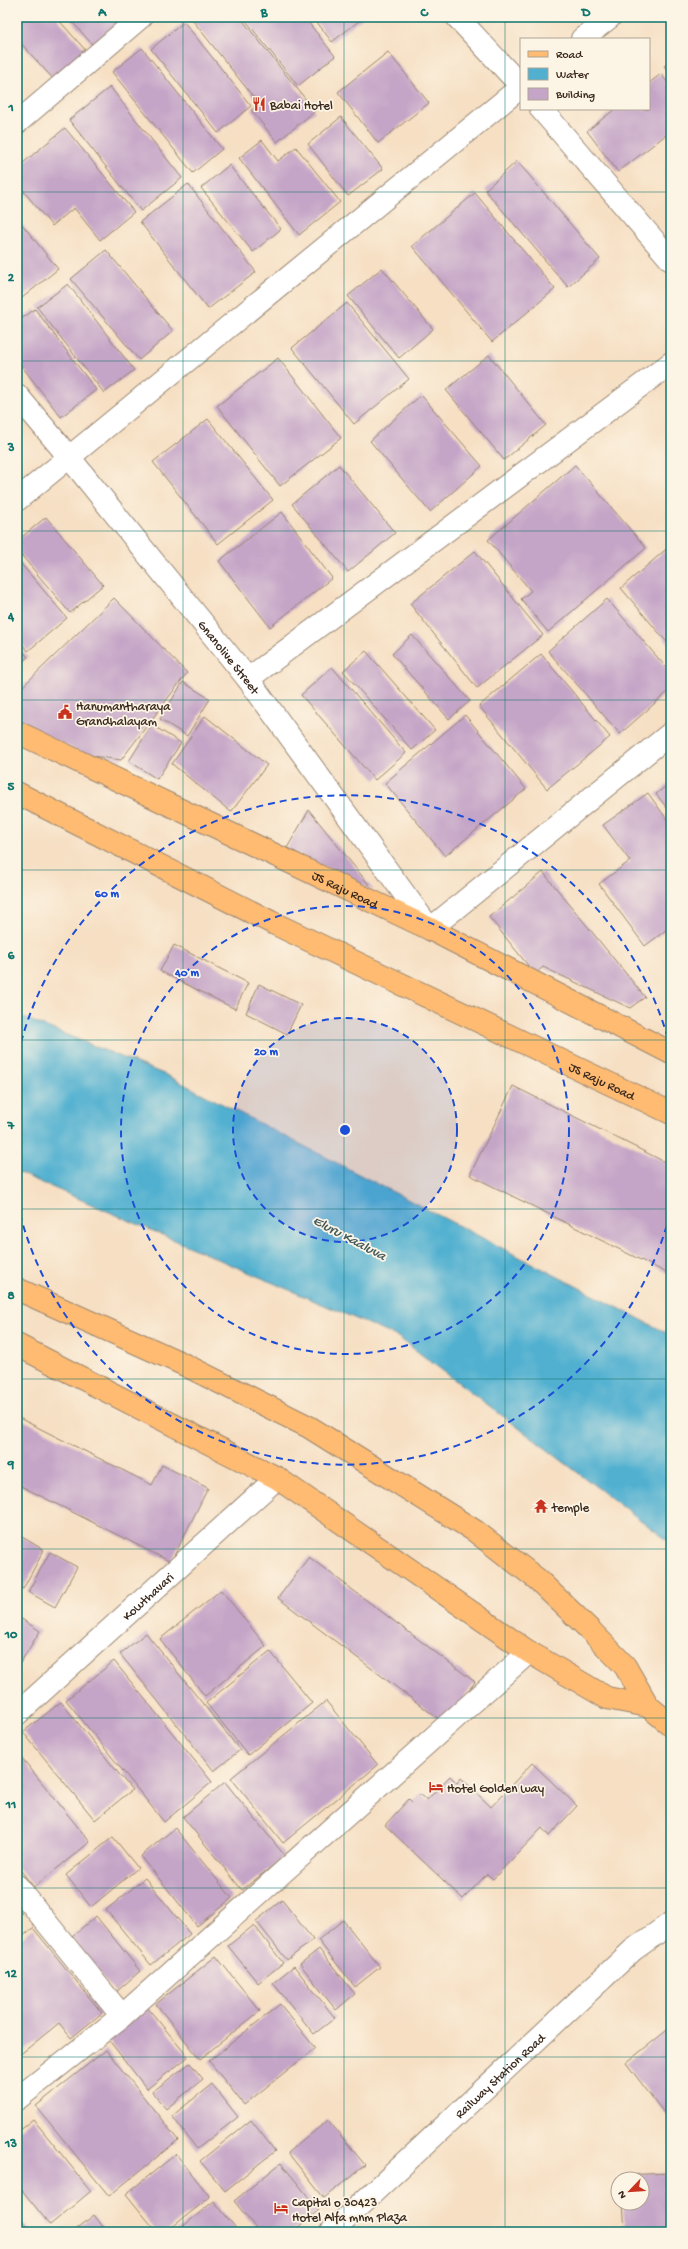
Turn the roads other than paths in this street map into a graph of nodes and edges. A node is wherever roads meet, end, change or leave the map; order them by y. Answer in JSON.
{"nodes":[{"id":1,"x":140,"y":17,"type":"edge"},
{"id":2,"x":458,"y":17,"type":"edge"},
{"id":3,"x":610,"y":17,"type":"edge"},
{"id":4,"x":583,"y":38,"type":"edge"},
{"id":5,"x":520,"y":86,"type":"edge"},
{"id":6,"x":520,"y":88,"type":"edge"},
{"id":7,"x":541,"y":110,"type":"edge"},
{"id":8,"x":17,"y":123,"type":"edge"},
{"id":9,"x":671,"y":260,"type":"edge"},
{"id":10,"x":671,"y":363,"type":"edge"},
{"id":11,"x":17,"y":395,"type":"edge"},
{"id":12,"x":69,"y":457,"type":"junction"},
{"id":13,"x":17,"y":500,"type":"edge"},
{"id":14,"x":248,"y":679,"type":"junction"},
{"id":15,"x":17,"y":732,"type":"edge"},
{"id":16,"x":671,"y":733,"type":"edge"},
{"id":17,"x":17,"y":793,"type":"edge"},
{"id":18,"x":430,"y":929,"type":"junction"},
{"id":19,"x":671,"y":1053,"type":"edge"},
{"id":20,"x":671,"y":1113,"type":"edge"},
{"id":21,"x":17,"y":1289,"type":"edge"},
{"id":22,"x":17,"y":1345,"type":"edge"},
{"id":23,"x":277,"y":1478,"type":"junction"},
{"id":24,"x":528,"y":1652,"type":"junction"},
{"id":25,"x":648,"y":1706,"type":"junction"},
{"id":26,"x":17,"y":1714,"type":"edge"},
{"id":27,"x":671,"y":1725,"type":"edge"},
{"id":28,"x":17,"y":1886,"type":"edge"},
{"id":29,"x":671,"y":1923,"type":"edge"},
{"id":30,"x":122,"y":2016,"type":"junction"},
{"id":31,"x":17,"y":2099,"type":"edge"},
{"id":32,"x":331,"y":2232,"type":"edge"}],
"edges":[{"from":1,"to":8,"type":"street"},
{"from":2,"to":5,"type":"street"},
{"from":3,"to":4,"type":"street"},
{"from":6,"to":12,"type":"street"},
{"from":7,"to":9,"type":"street"},
{"from":10,"to":14,"type":"street"},
{"from":11,"to":12,"type":"street","name":"Gnanolive Street"},
{"from":12,"to":13,"type":"street"},
{"from":12,"to":14,"type":"street","name":"Gnanolive Street"},
{"from":14,"to":18,"type":"street","name":"Gnanolive Street"},
{"from":15,"to":18,"type":"main road","name":"JS Raju Road"},
{"from":16,"to":18,"type":"street"},
{"from":17,"to":20,"type":"main road","name":"JS Raju Road"},
{"from":18,"to":19,"type":"main road","name":"JS Raju Road"},
{"from":21,"to":25,"type":"main road"},
{"from":22,"to":23,"type":"main road"},
{"from":23,"to":24,"type":"main road"},
{"from":23,"to":26,"type":"street","name":"Kowthavari"},
{"from":24,"to":25,"type":"main road"},
{"from":24,"to":30,"type":"street"},
{"from":25,"to":27,"type":"main road"},
{"from":28,"to":30,"type":"street"},
{"from":29,"to":32,"type":"street","name":"Railway Station Road"},
{"from":30,"to":31,"type":"street"}]}
